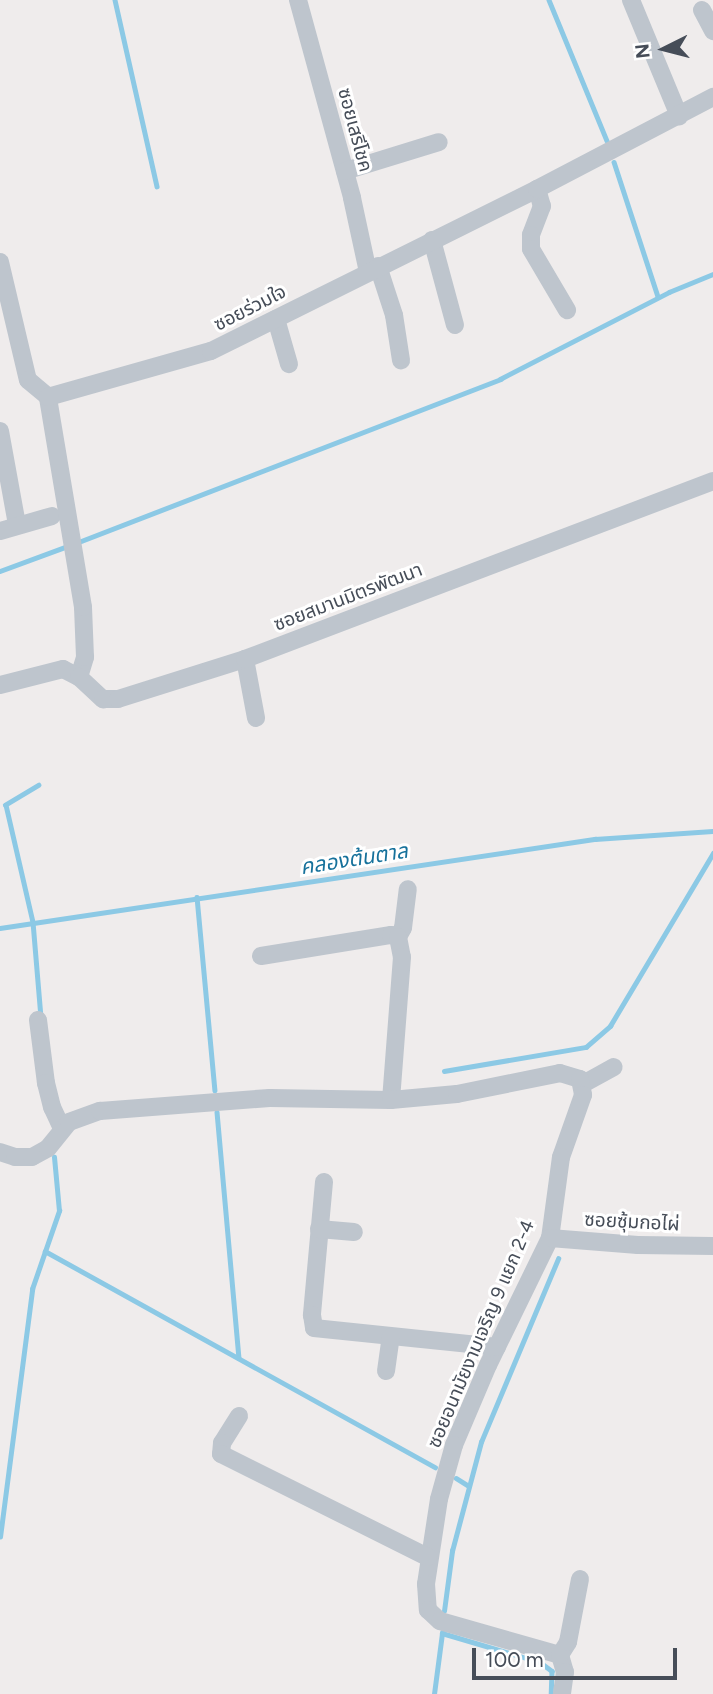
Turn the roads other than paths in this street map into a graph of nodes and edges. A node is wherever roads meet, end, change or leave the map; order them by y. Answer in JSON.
{"nodes":[{"id":1,"x":298,"y":0,"type":"edge"},
{"id":2,"x":631,"y":0,"type":"edge"},
{"id":3,"x":702,"y":10,"type":"dead end"},
{"id":4,"x":713,"y":31,"type":"edge"},
{"id":5,"x":713,"y":97,"type":"edge"},
{"id":6,"x":678,"y":116,"type":"junction"},
{"id":7,"x":439,"y":142,"type":"dead end"},
{"id":8,"x":345,"y":171,"type":"junction"},
{"id":9,"x":537,"y":189,"type":"junction"},
{"id":10,"x":432,"y":240,"type":"junction"},
{"id":11,"x":0,"y":262,"type":"edge"},
{"id":12,"x":373,"y":269,"type":"junction"},
{"id":13,"x":567,"y":310,"type":"dead end"},
{"id":14,"x":275,"y":319,"type":"junction"},
{"id":15,"x":455,"y":326,"type":"dead end"},
{"id":16,"x":401,"y":360,"type":"dead end"},
{"id":17,"x":289,"y":364,"type":"dead end"},
{"id":18,"x":48,"y":397,"type":"junction"},
{"id":19,"x":0,"y":431,"type":"edge"},
{"id":20,"x":713,"y":481,"type":"edge"},
{"id":21,"x":61,"y":515,"type":"junction"},
{"id":22,"x":9,"y":528,"type":"edge"},
{"id":23,"x":245,"y":659,"type":"junction"},
{"id":24,"x":79,"y":677,"type":"junction"},
{"id":25,"x":0,"y":685,"type":"edge"},
{"id":26,"x":256,"y":718,"type":"dead end"},
{"id":27,"x":408,"y":889,"type":"dead end"},
{"id":28,"x":398,"y":937,"type":"junction"},
{"id":29,"x":261,"y":956,"type":"dead end"},
{"id":30,"x":38,"y":1020,"type":"dead end"},
{"id":31,"x":614,"y":1067,"type":"dead end"},
{"id":32,"x":583,"y":1084,"type":"junction"},
{"id":33,"x":391,"y":1100,"type":"junction"},
{"id":34,"x":62,"y":1128,"type":"junction"},
{"id":35,"x":0,"y":1152,"type":"edge"},
{"id":36,"x":324,"y":1182,"type":"dead end"},
{"id":37,"x":320,"y":1229,"type":"junction"},
{"id":38,"x":354,"y":1232,"type":"dead end"},
{"id":39,"x":550,"y":1238,"type":"junction"},
{"id":40,"x":713,"y":1246,"type":"edge"},
{"id":41,"x":391,"y":1337,"type":"junction"},
{"id":42,"x":497,"y":1347,"type":"junction"},
{"id":43,"x":386,"y":1371,"type":"dead end"},
{"id":44,"x":239,"y":1416,"type":"dead end"},
{"id":45,"x":428,"y":1558,"type":"junction"},
{"id":46,"x":580,"y":1579,"type":"dead end"},
{"id":47,"x":560,"y":1655,"type":"junction"},
{"id":48,"x":562,"y":1694,"type":"edge"}],
"edges":[{"from":1,"to":8,"type":"street","name":"ซอยเสรีโชค"},
{"from":2,"to":6,"type":"street"},
{"from":3,"to":4,"type":"street"},
{"from":5,"to":6,"type":"street","name":"ซอยร่วมใจ"},
{"from":6,"to":9,"type":"street","name":"ซอยร่วมใจ"},
{"from":7,"to":8,"type":"street"},
{"from":8,"to":12,"type":"street","name":"ซอยเสรีโชค"},
{"from":9,"to":10,"type":"street","name":"ซอยร่วมใจ"},
{"from":9,"to":13,"type":"street"},
{"from":10,"to":12,"type":"street","name":"ซอยร่วมใจ"},
{"from":10,"to":15,"type":"street"},
{"from":11,"to":18,"type":"street"},
{"from":12,"to":14,"type":"street","name":"ซอยร่วมใจ"},
{"from":12,"to":16,"type":"street","name":"ซอยเสรีโชค"},
{"from":14,"to":17,"type":"street"},
{"from":14,"to":18,"type":"street","name":"ซอยร่วมใจ"},
{"from":18,"to":21,"type":"street"},
{"from":19,"to":22,"type":"street"},
{"from":20,"to":23,"type":"street","name":"ซอยสมานมิตรพัฒนา"},
{"from":21,"to":22,"type":"street"},
{"from":21,"to":24,"type":"street"},
{"from":23,"to":24,"type":"street","name":"ซอยสมานมิตรพัฒนา"},
{"from":23,"to":26,"type":"street"},
{"from":24,"to":25,"type":"street","name":"ซอยสมานมิตรพัฒนา"},
{"from":27,"to":28,"type":"street"},
{"from":28,"to":29,"type":"street"},
{"from":28,"to":33,"type":"street"},
{"from":30,"to":34,"type":"street"},
{"from":31,"to":32,"type":"street"},
{"from":32,"to":33,"type":"street"},
{"from":32,"to":39,"type":"street","name":"ซอยอนามัยงามเจริญ 9 แยก 2-4"},
{"from":33,"to":34,"type":"street"},
{"from":34,"to":35,"type":"street"},
{"from":36,"to":37,"type":"street"},
{"from":37,"to":38,"type":"street"},
{"from":37,"to":41,"type":"street"},
{"from":39,"to":40,"type":"street","name":"ซอยซุ้มกอไผ่"},
{"from":39,"to":42,"type":"street","name":"ซอยอนามัยงามเจริญ 9 แยก 2-4"},
{"from":41,"to":42,"type":"street"},
{"from":41,"to":43,"type":"street"},
{"from":42,"to":45,"type":"street","name":"ซอยอนามัยงามเจริญ 9 แยก 2-4"},
{"from":44,"to":45,"type":"street"},
{"from":45,"to":47,"type":"street","name":"ซอยอนามัยงามเจริญ 9 แยก 2-4"},
{"from":46,"to":47,"type":"street"},
{"from":47,"to":48,"type":"street"}]}
